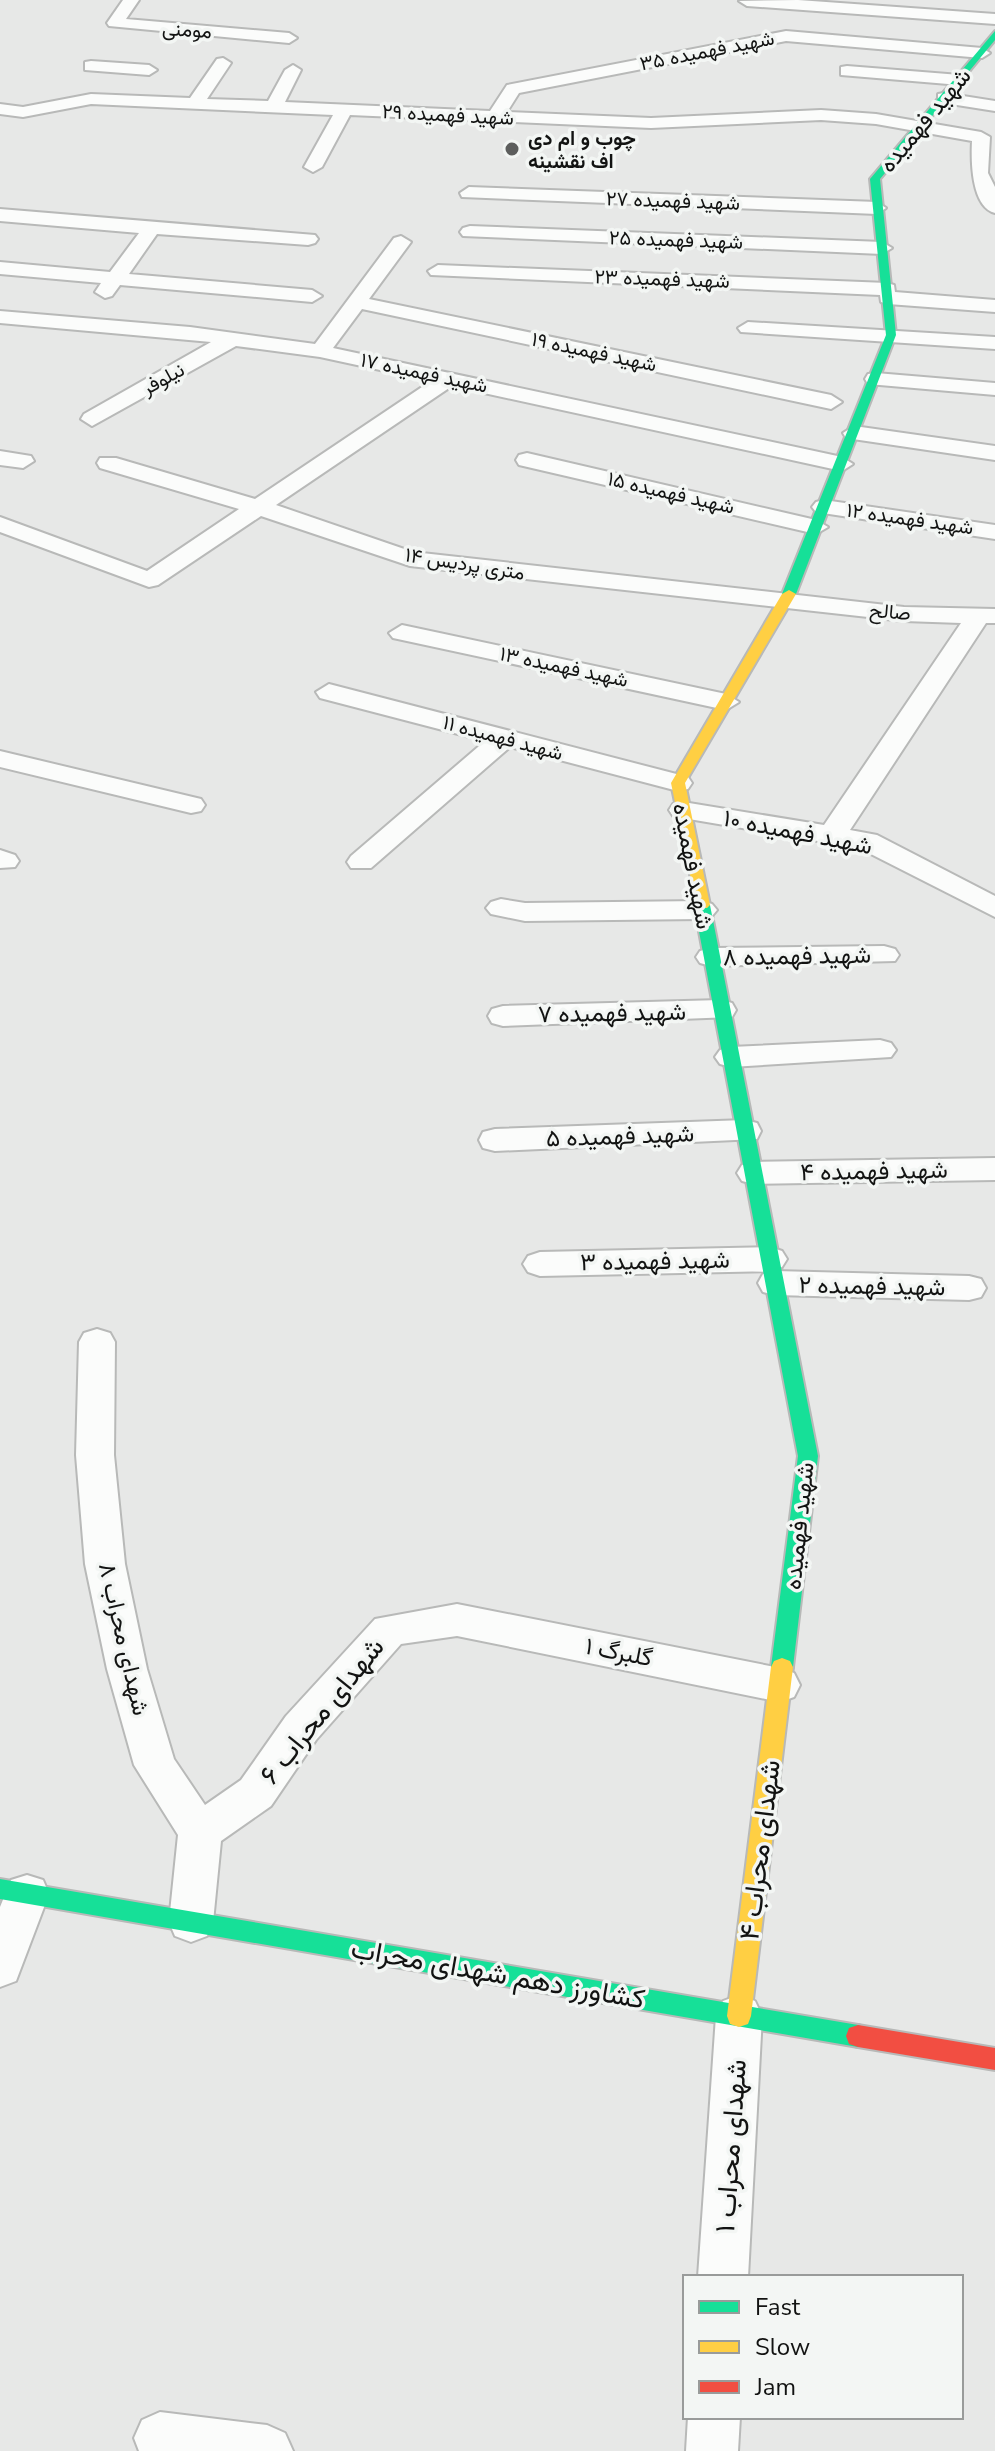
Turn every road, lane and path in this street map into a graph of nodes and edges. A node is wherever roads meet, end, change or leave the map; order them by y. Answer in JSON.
{"nodes":[{"id":1,"x":131,"y":0,"type":"edge"},
{"id":2,"x":746,"y":1,"type":"edge"},
{"id":3,"x":800,"y":2,"type":"edge"},
{"id":4,"x":995,"y":19,"type":"edge"},
{"id":5,"x":786,"y":36,"type":"junction"},
{"id":6,"x":289,"y":38,"type":"dead end"},
{"id":7,"x":991,"y":43,"type":"edge"},
{"id":8,"x":223,"y":63,"type":"dead end"},
{"id":9,"x":91,"y":66,"type":"dead end"},
{"id":10,"x":293,"y":70,"type":"dead end"},
{"id":11,"x":847,"y":71,"type":"dead end"},
{"id":12,"x":969,"y":75,"type":"junction"},
{"id":13,"x":867,"y":87,"type":"dead end"},
{"id":14,"x":946,"y":97,"type":"junction"},
{"id":15,"x":123,"y":100,"type":"junction"},
{"id":16,"x":195,"y":103,"type":"junction"},
{"id":17,"x":995,"y":106,"type":"edge"},
{"id":18,"x":274,"y":107,"type":"junction"},
{"id":19,"x":0,"y":109,"type":"edge"},
{"id":20,"x":344,"y":110,"type":"junction"},
{"id":21,"x":23,"y":112,"type":"junction"},
{"id":22,"x":495,"y":117,"type":"junction"},
{"id":23,"x":921,"y":127,"type":"junction"},
{"id":24,"x":8,"y":129,"type":"dead end"},
{"id":25,"x":988,"y":138,"type":"edge"},
{"id":26,"x":313,"y":167,"type":"dead end"},
{"id":27,"x":469,"y":193,"type":"dead end"},
{"id":28,"x":995,"y":207,"type":"edge"},
{"id":29,"x":877,"y":208,"type":"junction"},
{"id":30,"x":0,"y":215,"type":"edge"},
{"id":31,"x":152,"y":228,"type":"junction"},
{"id":32,"x":470,"y":232,"type":"dead end"},
{"id":33,"x":308,"y":239,"type":"dead end"},
{"id":34,"x":401,"y":242,"type":"dead end"},
{"id":35,"x":882,"y":248,"type":"junction"},
{"id":36,"x":0,"y":268,"type":"edge"},
{"id":37,"x":438,"y":271,"type":"dead end"},
{"id":38,"x":115,"y":278,"type":"junction"},
{"id":39,"x":887,"y":294,"type":"junction"},
{"id":40,"x":312,"y":296,"type":"dead end"},
{"id":41,"x":357,"y":302,"type":"junction"},
{"id":42,"x":995,"y":306,"type":"edge"},
{"id":43,"x":0,"y":317,"type":"edge"},
{"id":44,"x":80,"y":324,"type":"junction"},
{"id":45,"x":748,"y":328,"type":"dead end"},
{"id":46,"x":891,"y":335,"type":"junction"},
{"id":47,"x":232,"y":339,"type":"junction"},
{"id":48,"x":995,"y":343,"type":"edge"},
{"id":49,"x":320,"y":351,"type":"junction"},
{"id":50,"x":450,"y":378,"type":"junction"},
{"id":51,"x":876,"y":379,"type":"junction"},
{"id":52,"x":995,"y":389,"type":"edge"},
{"id":53,"x":831,"y":402,"type":"dead end"},
{"id":54,"x":92,"y":419,"type":"dead end"},
{"id":55,"x":854,"y":433,"type":"junction"},
{"id":56,"x":995,"y":453,"type":"edge"},
{"id":57,"x":527,"y":460,"type":"dead end"},
{"id":58,"x":108,"y":463,"type":"dead end"},
{"id":59,"x":842,"y":464,"type":"junction"},
{"id":60,"x":258,"y":507,"type":"junction"},
{"id":61,"x":820,"y":517,"type":"junction"},
{"id":62,"x":0,"y":524,"type":"edge"},
{"id":63,"x":995,"y":532,"type":"edge"},
{"id":64,"x":786,"y":602,"type":"junction"},
{"id":65,"x":987,"y":616,"type":"edge"},
{"id":66,"x":402,"y":633,"type":"dead end"},
{"id":67,"x":329,"y":692,"type":"dead end"},
{"id":68,"x":726,"y":702,"type":"junction"},
{"id":69,"x":505,"y":738,"type":"junction"},
{"id":70,"x":0,"y":759,"type":"edge"},
{"id":71,"x":680,"y":797,"type":"junction"},
{"id":72,"x":191,"y":805,"type":"dead end"},
{"id":73,"x":832,"y":835,"type":"junction"},
{"id":74,"x":361,"y":862,"type":"dead end"},
{"id":75,"x":501,"y":908,"type":"dead end"},
{"id":76,"x":995,"y":908,"type":"edge"},
{"id":77,"x":702,"y":910,"type":"junction"},
{"id":78,"x":884,"y":955,"type":"dead end"},
{"id":79,"x":711,"y":957,"type":"junction"},
{"id":80,"x":721,"y":1010,"type":"junction"},
{"id":81,"x":503,"y":1016,"type":"dead end"},
{"id":82,"x":880,"y":1050,"type":"dead end"},
{"id":83,"x":731,"y":1057,"type":"junction"},
{"id":84,"x":745,"y":1131,"type":"junction"},
{"id":85,"x":495,"y":1140,"type":"dead end"},
{"id":86,"x":995,"y":1169,"type":"edge"},
{"id":87,"x":754,"y":1173,"type":"junction"},
{"id":88,"x":540,"y":1264,"type":"dead end"},
{"id":89,"x":772,"y":1271,"type":"junction"},
{"id":90,"x":969,"y":1288,"type":"dead end"},
{"id":91,"x":97,"y":1342,"type":"dead end"},
{"id":92,"x":457,"y":1620,"type":"joint"},
{"id":93,"x":780,"y":1685,"type":"junction"},
{"id":94,"x":200,"y":1832,"type":"junction"},
{"id":95,"x":14,"y":1891,"type":"edge"},
{"id":96,"x":191,"y":1922,"type":"junction"},
{"id":97,"x":0,"y":1967,"type":"edge"},
{"id":98,"x":739,"y":2016,"type":"junction"},
{"id":99,"x":995,"y":2059,"type":"edge"},
{"id":100,"x":723,"y":2275,"type":"edge"},
{"id":101,"x":714,"y":2419,"type":"edge"},
{"id":102,"x":160,"y":2438,"type":"dead end"},
{"id":103,"x":267,"y":2451,"type":"edge"},
{"id":104,"x":712,"y":2451,"type":"edge"}],
"edges":[{"from":1,"to":6,"type":"street","name":"مومنی"},
{"from":2,"to":3,"type":"street"},
{"from":2,"to":5,"type":"street"},
{"from":3,"to":4,"type":"street"},
{"from":5,"to":7,"type":"street","name":"شهید فهمیده ۳۵"},
{"from":5,"to":22,"type":"street","name":"شهید فهمیده ۳۵"},
{"from":7,"to":12,"type":"street","name":"شهید فهمیده"},
{"from":8,"to":16,"type":"street"},
{"from":9,"to":15,"type":"street"},
{"from":10,"to":18,"type":"street"},
{"from":11,"to":12,"type":"street"},
{"from":12,"to":14,"type":"street","name":"شهید فهمیده"},
{"from":13,"to":14,"type":"street"},
{"from":14,"to":17,"type":"street"},
{"from":14,"to":23,"type":"street","name":"شهید فهمیده"},
{"from":15,"to":16,"type":"street","name":"شهید فهمیده ۲۹"},
{"from":15,"to":21,"type":"street","name":"شهید فهمیده ۲۹"},
{"from":16,"to":18,"type":"street","name":"شهید فهمیده ۲۹"},
{"from":18,"to":20,"type":"street","name":"شهید فهمیده ۲۹"},
{"from":19,"to":21,"type":"street","name":"شهید فهمیده ۲۹"},
{"from":20,"to":22,"type":"street","name":"شهید فهمیده ۲۹"},
{"from":20,"to":26,"type":"street"},
{"from":21,"to":24,"type":"street"},
{"from":22,"to":23,"type":"street","name":"شهید فهمیده ۲۹"},
{"from":23,"to":25,"type":"street","name":"شهید فهمیده ۲۹"},
{"from":23,"to":29,"type":"street","name":"شهید فهمیده"},
{"from":25,"to":28,"type":"street"},
{"from":27,"to":29,"type":"street","name":"شهید فهمیده ۲۷"},
{"from":29,"to":35,"type":"street","name":"شهید فهمیده"},
{"from":30,"to":31,"type":"street"},
{"from":31,"to":33,"type":"street"},
{"from":31,"to":38,"type":"street"},
{"from":32,"to":35,"type":"street","name":"شهید فهمیده ۲۵"},
{"from":34,"to":41,"type":"street"},
{"from":35,"to":39,"type":"street","name":"شهید فهمیده"},
{"from":36,"to":38,"type":"street"},
{"from":37,"to":39,"type":"street","name":"شهید فهمیده ۲۳"},
{"from":38,"to":40,"type":"street"},
{"from":38,"to":44,"type":"street"},
{"from":39,"to":42,"type":"street","name":"شهید فهمیده ۲۳"},
{"from":39,"to":46,"type":"street","name":"شهید فهمیده"},
{"from":41,"to":49,"type":"street"},
{"from":41,"to":53,"type":"street","name":"شهید فهمیده ۱۹"},
{"from":43,"to":44,"type":"street","name":"شهید فهمیده ۱۷"},
{"from":44,"to":47,"type":"street","name":"شهید فهمیده ۱۷"},
{"from":45,"to":46,"type":"street"},
{"from":46,"to":48,"type":"street"},
{"from":46,"to":51,"type":"street","name":"شهید فهمیده"},
{"from":47,"to":49,"type":"street","name":"شهید فهمیده ۱۷"},
{"from":47,"to":54,"type":"street","name":"نیلوفر"},
{"from":49,"to":50,"type":"street","name":"شهید فهمیده ۱۷"},
{"from":50,"to":59,"type":"street","name":"شهید فهمیده ۱۷"},
{"from":50,"to":60,"type":"street"},
{"from":51,"to":52,"type":"street"},
{"from":51,"to":55,"type":"street","name":"شهید فهمیده"},
{"from":55,"to":56,"type":"street"},
{"from":55,"to":59,"type":"street","name":"شهید فهمیده"},
{"from":57,"to":61,"type":"street","name":"شهید فهمیده ۱۵"},
{"from":58,"to":60,"type":"street","name":"۱۴ متری پردیس"},
{"from":59,"to":61,"type":"street","name":"شهید فهمیده"},
{"from":60,"to":62,"type":"street"},
{"from":60,"to":64,"type":"street","name":"۱۴ متری پردیس"},
{"from":61,"to":63,"type":"street","name":"شهید فهمیده ۱۲"},
{"from":61,"to":64,"type":"street","name":"شهید فهمیده"},
{"from":64,"to":65,"type":"street","name":"صالح"},
{"from":64,"to":68,"type":"street","name":"شهید فهمیده"},
{"from":65,"to":73,"type":"street"},
{"from":66,"to":68,"type":"street","name":"شهید فهمیده ۱۳"},
{"from":67,"to":69,"type":"street","name":"شهید فهمیده ۱۱"},
{"from":68,"to":71,"type":"street","name":"شهید فهمیده"},
{"from":69,"to":71,"type":"street","name":"شهید فهمیده ۱۱"},
{"from":69,"to":74,"type":"street"},
{"from":70,"to":72,"type":"street"},
{"from":71,"to":73,"type":"street","name":"شهید فهمیده ۱۰"},
{"from":71,"to":77,"type":"street","name":"شهید فهمیده"},
{"from":73,"to":76,"type":"street","name":"شهید فهمیده ۱۰"},
{"from":75,"to":77,"type":"street"},
{"from":77,"to":79,"type":"street","name":"شهید فهمیده"},
{"from":78,"to":79,"type":"street","name":"شهید فهمیده ۸"},
{"from":79,"to":80,"type":"street","name":"شهید فهمیده"},
{"from":80,"to":81,"type":"street","name":"شهید فهمیده ۷"},
{"from":80,"to":83,"type":"street","name":"شهید فهمیده"},
{"from":82,"to":83,"type":"street"},
{"from":83,"to":84,"type":"street","name":"شهید فهمیده"},
{"from":84,"to":85,"type":"street","name":"شهید فهمیده ۵"},
{"from":84,"to":87,"type":"street","name":"شهید فهمیده"},
{"from":86,"to":87,"type":"street","name":"شهید فهمیده ۴"},
{"from":87,"to":89,"type":"street","name":"شهید فهمیده"},
{"from":88,"to":89,"type":"street","name":"شهید فهمیده ۳"},
{"from":89,"to":90,"type":"street","name":"شهید فهمیده ۲"},
{"from":89,"to":93,"type":"street","name":"شهید فهمیده"},
{"from":91,"to":94,"type":"street","name":"شهدای محراب ۸"},
{"from":92,"to":93,"type":"street","name":"گلبرگ ۱"},
{"from":92,"to":94,"type":"street","name":"شهدای محراب ۶"},
{"from":93,"to":98,"type":"street","name":"شهدای محراب ۴"},
{"from":94,"to":96,"type":"street"},
{"from":95,"to":96,"type":"street","name":"کشاورز دهم شهدای محراب"},
{"from":95,"to":97,"type":"street"},
{"from":96,"to":98,"type":"street","name":"کشاورز دهم شهدای محراب"},
{"from":98,"to":99,"type":"street","name":"کشاورز دهم شهدای محراب"},
{"from":98,"to":100,"type":"street","name":"شهدای محراب ۱"},
{"from":101,"to":104,"type":"street"},
{"from":102,"to":103,"type":"street"}]}
